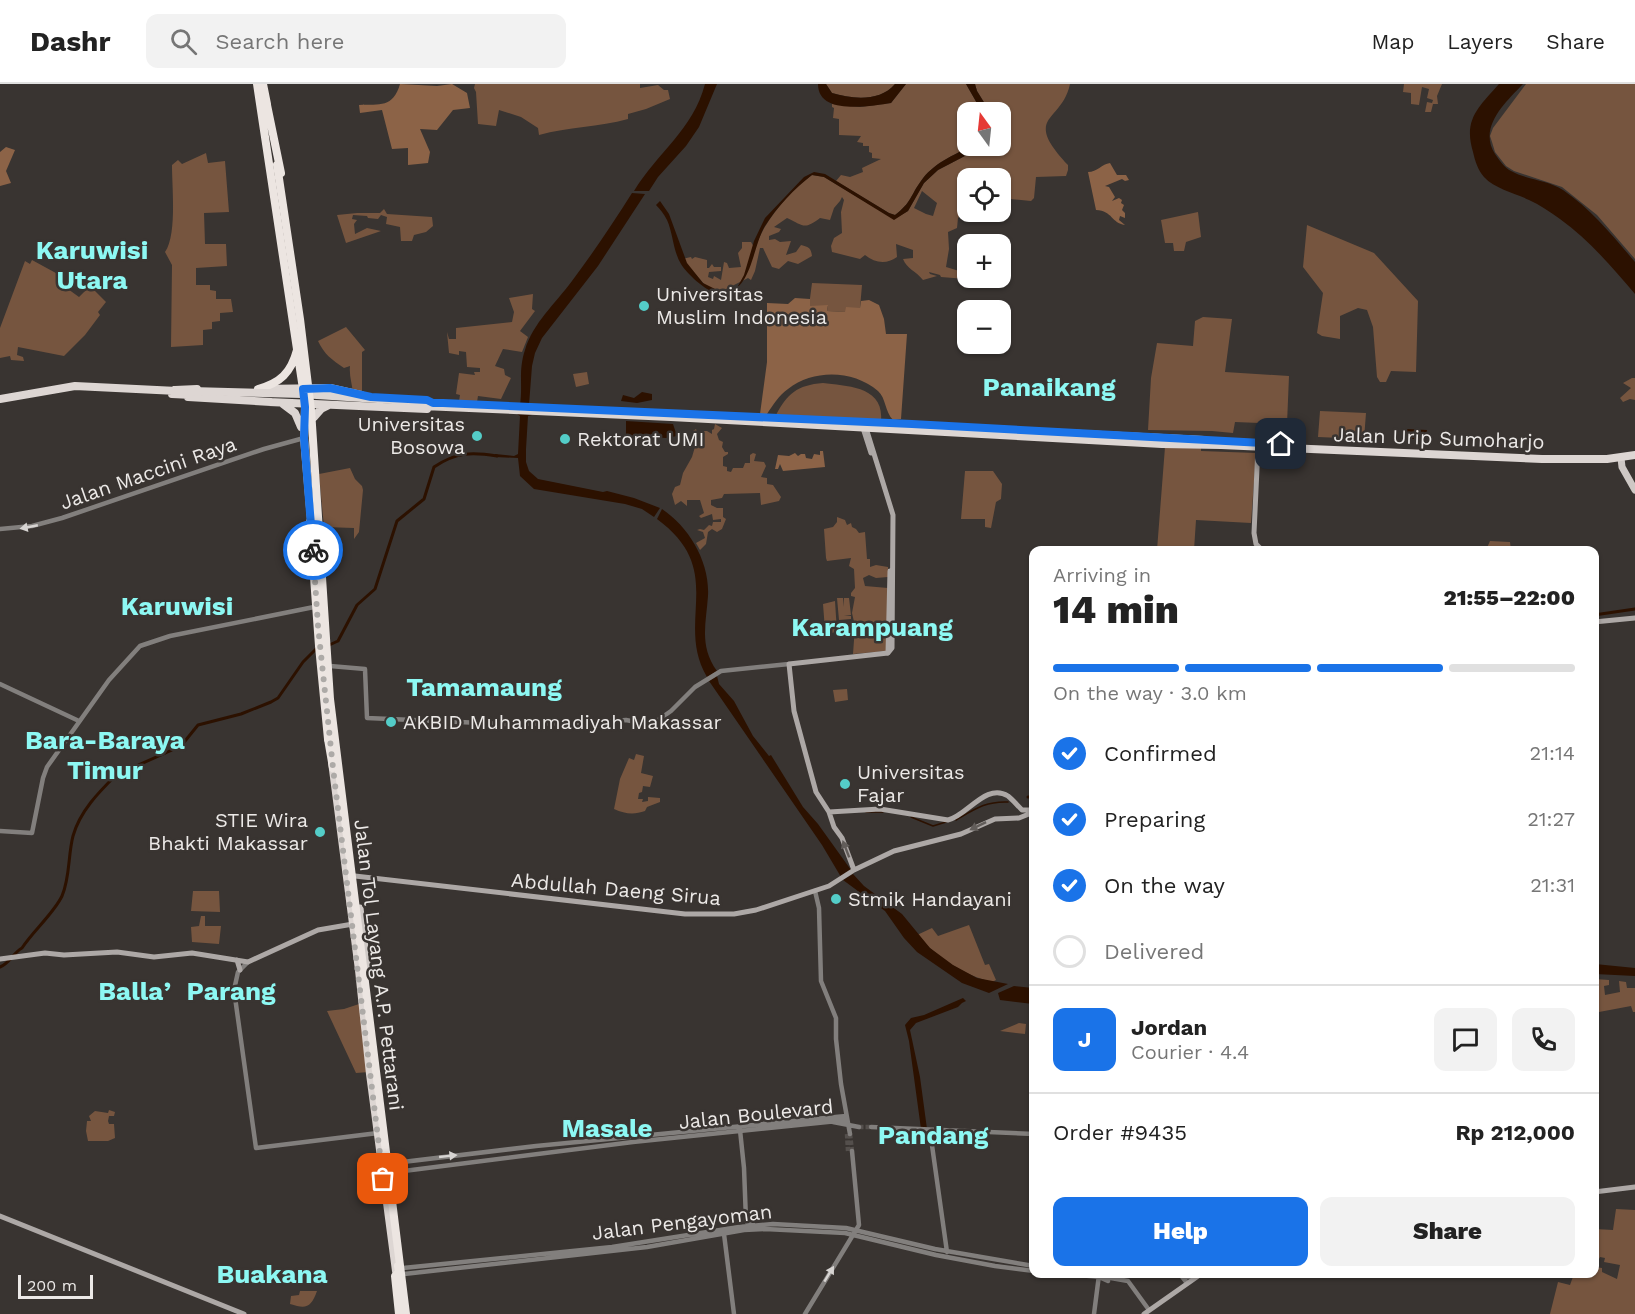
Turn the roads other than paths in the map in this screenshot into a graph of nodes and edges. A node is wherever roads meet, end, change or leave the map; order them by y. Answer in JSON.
{"nodes":[{"id":1,"x":260,"y":86,"type":"edge"},
{"id":2,"x":266,"y":99,"type":"junction"},
{"id":3,"x":297,"y":348,"type":"junction"},
{"id":4,"x":306,"y":353,"type":"joint"},
{"id":5,"x":310,"y":388,"type":"junction"},
{"id":6,"x":330,"y":388,"type":"junction"},
{"id":7,"x":258,"y":389,"type":"junction"},
{"id":8,"x":289,"y":389,"type":"junction"},
{"id":9,"x":175,"y":392,"type":"junction"},
{"id":10,"x":0,"y":400,"type":"edge"},
{"id":11,"x":269,"y":402,"type":"junction"},
{"id":12,"x":289,"y":403,"type":"junction"},
{"id":13,"x":311,"y":405,"type":"junction"},
{"id":14,"x":330,"y":405,"type":"junction"},
{"id":15,"x":434,"y":405,"type":"junction"},
{"id":16,"x":691,"y":416,"type":"junction"},
{"id":17,"x":314,"y":417,"type":"junction"},
{"id":18,"x":865,"y":428,"type":"junction"},
{"id":19,"x":930,"y":429,"type":"junction"},
{"id":20,"x":996,"y":432,"type":"junction"},
{"id":21,"x":304,"y":438,"type":"junction"},
{"id":22,"x":1258,"y":447,"type":"junction"},
{"id":23,"x":1341,"y":448,"type":"junction"},
{"id":24,"x":1634,"y":453,"type":"edge"},
{"id":25,"x":1621,"y":456,"type":"junction"},
{"id":26,"x":1626,"y":476,"type":"junction"},
{"id":27,"x":1635,"y":490,"type":"edge"},
{"id":28,"x":313,"y":515,"type":"junction"},
{"id":29,"x":0,"y":529,"type":"edge"},
{"id":30,"x":316,"y":535,"type":"junction"},
{"id":31,"x":1258,"y":546,"type":"edge"},
{"id":32,"x":314,"y":586,"type":"junction"},
{"id":33,"x":314,"y":607,"type":"junction"},
{"id":34,"x":1635,"y":618,"type":"edge"},
{"id":35,"x":1599,"y":622,"type":"edge"},
{"id":36,"x":317,"y":626,"type":"junction"},
{"id":37,"x":322,"y":647,"type":"junction"},
{"id":38,"x":789,"y":663,"type":"junction"},
{"id":39,"x":330,"y":666,"type":"junction"},
{"id":40,"x":0,"y":684,"type":"edge"},
{"id":41,"x":79,"y":721,"type":"junction"},
{"id":42,"x":333,"y":768,"type":"junction"},
{"id":43,"x":335,"y":789,"type":"junction"},
{"id":44,"x":343,"y":802,"type":"junction"},
{"id":45,"x":1029,"y":811,"type":"edge"},
{"id":46,"x":1029,"y":813,"type":"edge"},
{"id":47,"x":830,"y":814,"type":"junction"},
{"id":48,"x":344,"y":829,"type":"junction"},
{"id":49,"x":0,"y":831,"type":"edge"},
{"id":50,"x":348,"y":847,"type":"junction"},
{"id":51,"x":854,"y":870,"type":"junction"},
{"id":52,"x":356,"y":876,"type":"junction"},
{"id":53,"x":829,"y":886,"type":"junction"},
{"id":54,"x":814,"y":892,"type":"junction"},
{"id":55,"x":359,"y":925,"type":"junction"},
{"id":56,"x":3,"y":959,"type":"edge"},
{"id":57,"x":237,"y":960,"type":"junction"},
{"id":58,"x":248,"y":962,"type":"junction"},
{"id":59,"x":240,"y":970,"type":"junction"},
{"id":60,"x":373,"y":1024,"type":"junction"},
{"id":61,"x":373,"y":1065,"type":"junction"},
{"id":62,"x":375,"y":1081,"type":"junction"},
{"id":63,"x":846,"y":1122,"type":"junction"},
{"id":64,"x":860,"y":1125,"type":"tunnel mouth"},
{"id":65,"x":873,"y":1126,"type":"tunnel mouth"},
{"id":66,"x":740,"y":1128,"type":"junction"},
{"id":67,"x":930,"y":1131,"type":"junction"},
{"id":68,"x":730,"y":1132,"type":"junction"},
{"id":69,"x":378,"y":1133,"type":"junction"},
{"id":70,"x":849,"y":1134,"type":"tunnel mouth"},
{"id":71,"x":1029,"y":1134,"type":"edge"},
{"id":72,"x":850,"y":1151,"type":"tunnel mouth"},
{"id":73,"x":387,"y":1169,"type":"junction"},
{"id":74,"x":743,"y":1178,"type":"junction"},
{"id":75,"x":1635,"y":1186,"type":"edge"},
{"id":76,"x":1599,"y":1191,"type":"edge"},
{"id":77,"x":0,"y":1216,"type":"edge"},
{"id":78,"x":758,"y":1225,"type":"junction"},
{"id":79,"x":800,"y":1227,"type":"junction"},
{"id":80,"x":744,"y":1228,"type":"junction"},
{"id":81,"x":854,"y":1232,"type":"junction"},
{"id":82,"x":724,"y":1234,"type":"junction"},
{"id":83,"x":674,"y":1240,"type":"junction"},
{"id":84,"x":943,"y":1253,"type":"junction"},
{"id":85,"x":1029,"y":1265,"type":"edge"},
{"id":86,"x":1029,"y":1270,"type":"edge"},
{"id":87,"x":402,"y":1271,"type":"junction"},
{"id":88,"x":1100,"y":1278,"type":"edge"},
{"id":89,"x":1102,"y":1278,"type":"edge"},
{"id":90,"x":1183,"y":1278,"type":"edge"},
{"id":91,"x":1194,"y":1278,"type":"edge"},
{"id":92,"x":1187,"y":1283,"type":"junction"},
{"id":93,"x":1147,"y":1312,"type":"edge"},
{"id":94,"x":244,"y":1314,"type":"edge"},
{"id":95,"x":399,"y":1314,"type":"edge"},
{"id":96,"x":407,"y":1314,"type":"edge"},
{"id":97,"x":734,"y":1314,"type":"edge"},
{"id":98,"x":805,"y":1314,"type":"edge"},
{"id":99,"x":1094,"y":1314,"type":"edge"}],
"edges":[{"from":1,"to":2,"type":"highway","name":"Jalan Tol Layang A.P. Pettarani"},
{"from":1,"to":3,"type":"highway"},
{"from":1,"to":28,"type":"highway","name":"Jalan Tol Layang A.P. Pettarani","bridge":true},
{"from":2,"to":4,"type":"highway"},
{"from":2,"to":44,"type":"highway","name":"Jalan Tol Layang A.P. Pettarani","bridge":true},
{"from":3,"to":5,"type":"highway"},
{"from":3,"to":7,"type":"highway"},
{"from":4,"to":5,"type":"highway"},
{"from":5,"to":6,"type":"highway"},
{"from":5,"to":8,"type":"highway"},
{"from":5,"to":13,"type":"highway"},
{"from":6,"to":14,"type":"highway"},
{"from":6,"to":15,"type":"highway"},
{"from":7,"to":8,"type":"highway"},
{"from":7,"to":9,"type":"highway"},
{"from":8,"to":12,"type":"highway"},
{"from":9,"to":10,"type":"highway","name":"Jalan Urip Sumoharjo"},
{"from":9,"to":11,"type":"highway"},
{"from":9,"to":15,"type":"highway","name":"Jalan Urip Sumoharjo","bridge":true},
{"from":11,"to":12,"type":"highway"},
{"from":11,"to":21,"type":"highway"},
{"from":12,"to":13,"type":"highway"},
{"from":13,"to":14,"type":"highway"},
{"from":13,"to":17,"type":"highway"},
{"from":13,"to":21,"type":"highway"},
{"from":14,"to":15,"type":"highway"},
{"from":14,"to":17,"type":"highway"},
{"from":15,"to":16,"type":"highway","name":"Jalan Urip Sumoharjo"},
{"from":16,"to":18,"type":"highway","name":"Jalan Urip Sumoharjo"},
{"from":16,"to":19,"type":"highway","name":"Jalan Urip Sumoharjo"},
{"from":17,"to":28,"type":"highway"},
{"from":18,"to":19,"type":"highway","name":"Jalan Urip Sumoharjo"},
{"from":18,"to":38,"type":"main road"},
{"from":19,"to":20,"type":"highway","name":"Jalan Urip Sumoharjo"},
{"from":20,"to":22,"type":"highway","name":"Jalan Urip Sumoharjo"},
{"from":20,"to":23,"type":"highway","name":"Jalan Urip Sumoharjo"},
{"from":21,"to":28,"type":"highway"},
{"from":21,"to":29,"type":"street","name":"Jalan Maccini Raya","one_way":true},
{"from":22,"to":23,"type":"highway","name":"Jalan Urip Sumoharjo"},
{"from":22,"to":31,"type":"main road"},
{"from":23,"to":25,"type":"highway","name":"Jalan Urip Sumoharjo"},
{"from":24,"to":25,"type":"highway","name":"Jalan Urip Sumoharjo"},
{"from":24,"to":26,"type":"main road"},
{"from":25,"to":26,"type":"main road"},
{"from":26,"to":27,"type":"main road"},
{"from":28,"to":30,"type":"highway"},
{"from":28,"to":32,"type":"highway"},
{"from":28,"to":42,"type":"highway","bridge":true},
{"from":28,"to":87,"type":"highway","name":"Jalan Tol Layang A.P. Pettarani","bridge":true},
{"from":30,"to":32,"type":"highway"},
{"from":30,"to":37,"type":"highway"},
{"from":32,"to":33,"type":"highway"},
{"from":32,"to":36,"type":"highway"},
{"from":33,"to":36,"type":"highway"},
{"from":33,"to":41,"type":"street"},
{"from":34,"to":35,"type":"main road"},
{"from":36,"to":37,"type":"highway"},
{"from":37,"to":39,"type":"highway"},
{"from":37,"to":42,"type":"highway"},
{"from":37,"to":43,"type":"highway"},
{"from":38,"to":39,"type":"street"},
{"from":38,"to":47,"type":"main road"},
{"from":39,"to":44,"type":"highway"},
{"from":40,"to":41,"type":"street"},
{"from":41,"to":49,"type":"street"},
{"from":42,"to":43,"type":"highway"},
{"from":43,"to":48,"type":"highway"},
{"from":44,"to":48,"type":"highway"},
{"from":44,"to":50,"type":"main road"},
{"from":44,"to":60,"type":"highway","bridge":true},
{"from":44,"to":96,"type":"highway","name":"Jalan Tol Layang A.P. Pettarani","bridge":true},
{"from":45,"to":47,"type":"main road"},
{"from":46,"to":51,"type":"main road","name":"Abdullah Daeng Sirua","one_way":true},
{"from":51,"to":47,"type":"main road","one_way":true},
{"from":48,"to":50,"type":"highway"},
{"from":50,"to":52,"type":"main road"},
{"from":50,"to":55,"type":"highway"},
{"from":51,"to":53,"type":"main road","name":"Abdullah Daeng Sirua"},
{"from":51,"to":53,"type":"main road"},
{"from":52,"to":54,"type":"main road","name":"Abdullah Daeng Sirua"},
{"from":52,"to":55,"type":"main road"},
{"from":53,"to":54,"type":"main road","name":"Abdullah Daeng Sirua"},
{"from":54,"to":63,"type":"street"},
{"from":55,"to":58,"type":"main road"},
{"from":55,"to":60,"type":"highway"},
{"from":55,"to":60,"type":"main road"},
{"from":55,"to":61,"type":"highway"},
{"from":56,"to":57,"type":"main road"},
{"from":57,"to":58,"type":"main road"},
{"from":57,"to":59,"type":"main road"},
{"from":58,"to":59,"type":"street"},
{"from":59,"to":69,"type":"street"},
{"from":60,"to":61,"type":"highway"},
{"from":61,"to":62,"type":"highway"},
{"from":62,"to":69,"type":"highway"},
{"from":62,"to":73,"type":"highway"},
{"from":63,"to":64,"type":"street"},
{"from":63,"to":66,"type":"street","name":"Jalan Boulevard"},
{"from":63,"to":66,"type":"street","name":"Jalan Boulevard"},
{"from":63,"to":70,"type":"street"},
{"from":65,"to":67,"type":"street"},
{"from":66,"to":68,"type":"street","name":"Jalan Boulevard"},
{"from":73,"to":66,"type":"street","name":"Jalan Boulevard","one_way":true},
{"from":66,"to":74,"type":"street"},
{"from":67,"to":71,"type":"street"},
{"from":67,"to":84,"type":"street"},
{"from":68,"to":73,"type":"street","name":"Jalan Boulevard"},
{"from":68,"to":74,"type":"street"},
{"from":69,"to":73,"type":"highway"},
{"from":72,"to":81,"type":"street"},
{"from":73,"to":87,"type":"highway"},
{"from":73,"to":95,"type":"highway"},
{"from":74,"to":78,"type":"street"},
{"from":74,"to":80,"type":"street"},
{"from":75,"to":76,"type":"main road"},
{"from":77,"to":94,"type":"main road"},
{"from":78,"to":79,"type":"street","name":"Jalan Pengayoman"},
{"from":78,"to":80,"type":"street","name":"Jalan Pengayoman"},
{"from":79,"to":80,"type":"street","name":"Jalan Pengayoman"},
{"from":79,"to":81,"type":"street","name":"Jalan Pengayoman"},
{"from":80,"to":82,"type":"street","name":"Jalan Pengayoman"},
{"from":80,"to":83,"type":"street","name":"Jalan Pengayoman"},
{"from":81,"to":84,"type":"street","name":"Jalan Pengayoman"},
{"from":98,"to":81,"type":"street","one_way":true},
{"from":82,"to":83,"type":"street","name":"Jalan Pengayoman"},
{"from":82,"to":97,"type":"street"},
{"from":83,"to":87,"type":"street","name":"Jalan Pengayoman"},
{"from":84,"to":85,"type":"street","name":"Jalan Pengayoman"},
{"from":84,"to":86,"type":"street","name":"Jalan Pengayoman"},
{"from":87,"to":95,"type":"highway","name":"Jalan Tol Layang A.P. Pettarani","bridge":true},
{"from":87,"to":96,"type":"highway"},
{"from":88,"to":99,"type":"street"},
{"from":89,"to":93,"type":"street"},
{"from":90,"to":92,"type":"street"},
{"from":91,"to":92,"type":"main road"},
{"from":92,"to":93,"type":"main road"}]}
